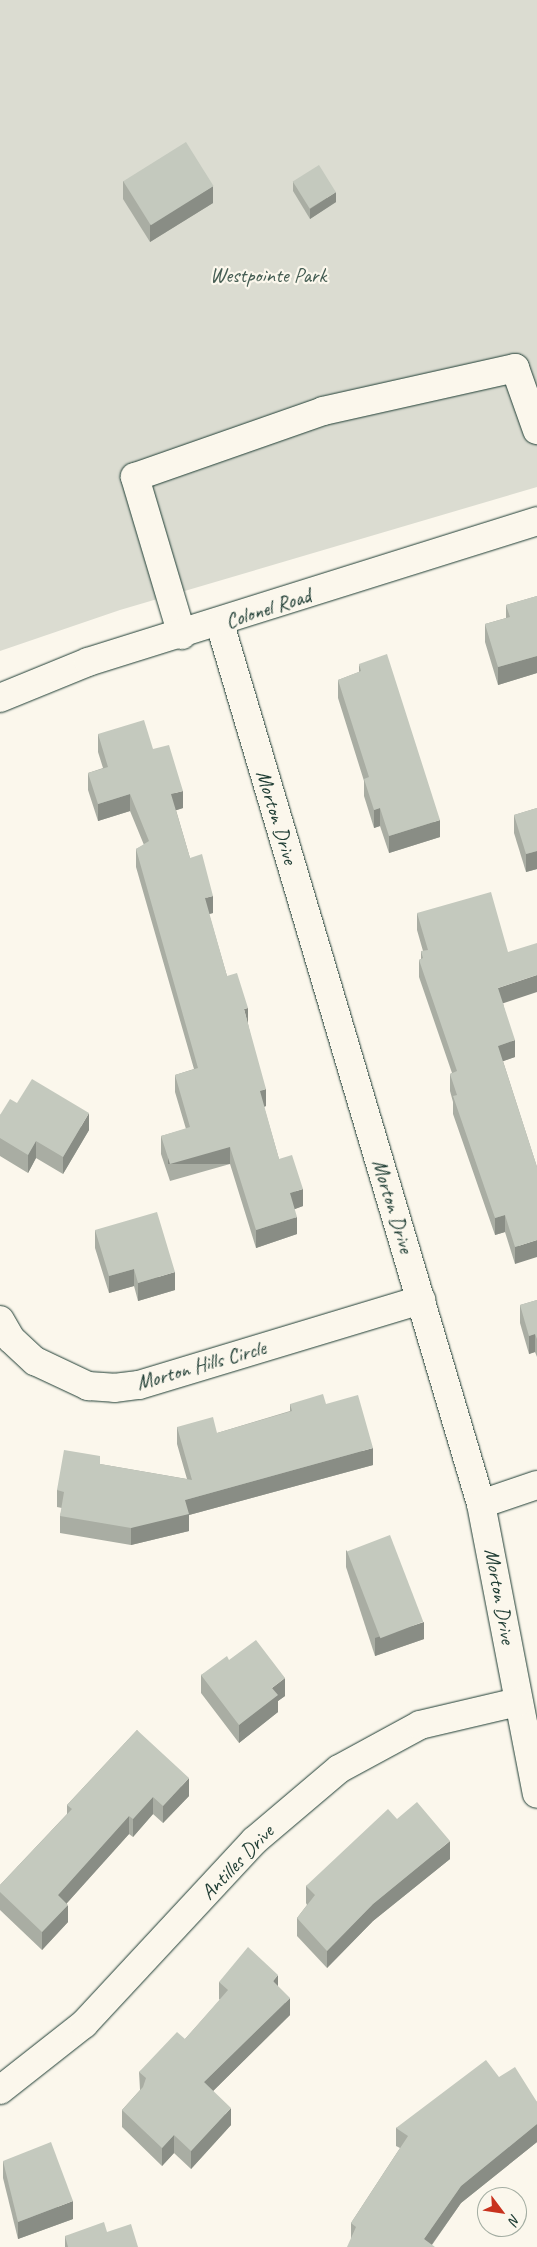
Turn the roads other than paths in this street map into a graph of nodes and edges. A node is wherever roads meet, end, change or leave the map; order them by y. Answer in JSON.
{"nodes":[{"id":1,"x":537,"y":430,"type":"edge"},
{"id":2,"x":537,"y":521,"type":"edge"},
{"id":3,"x":220,"y":624,"type":"junction"},
{"id":4,"x":182,"y":635,"type":"junction"},
{"id":5,"x":0,"y":698,"type":"edge"},
{"id":6,"x":421,"y":1300,"type":"junction"},
{"id":7,"x":0,"y":1320,"type":"edge"},
{"id":8,"x":537,"y":1485,"type":"edge"},
{"id":9,"x":481,"y":1504,"type":"junction"},
{"id":10,"x":517,"y":1702,"type":"junction"},
{"id":11,"x":537,"y":1794,"type":"edge"},
{"id":12,"x":0,"y":2090,"type":"edge"}],
"edges":[{"from":1,"to":4,"type":"street"},
{"from":2,"to":3,"type":"street","name":"Colonel Road"},
{"from":3,"to":4,"type":"street","name":"Colonel Road"},
{"from":3,"to":6,"type":"street","name":"Morton Drive"},
{"from":4,"to":5,"type":"street","name":"Colonel Road"},
{"from":6,"to":7,"type":"street","name":"Morton Hills Circle"},
{"from":6,"to":9,"type":"street","name":"Morton Drive"},
{"from":8,"to":9,"type":"street"},
{"from":9,"to":10,"type":"street","name":"Morton Drive"},
{"from":10,"to":11,"type":"street","name":"Morton Drive"},
{"from":10,"to":12,"type":"street","name":"Antilles Drive"}]}
